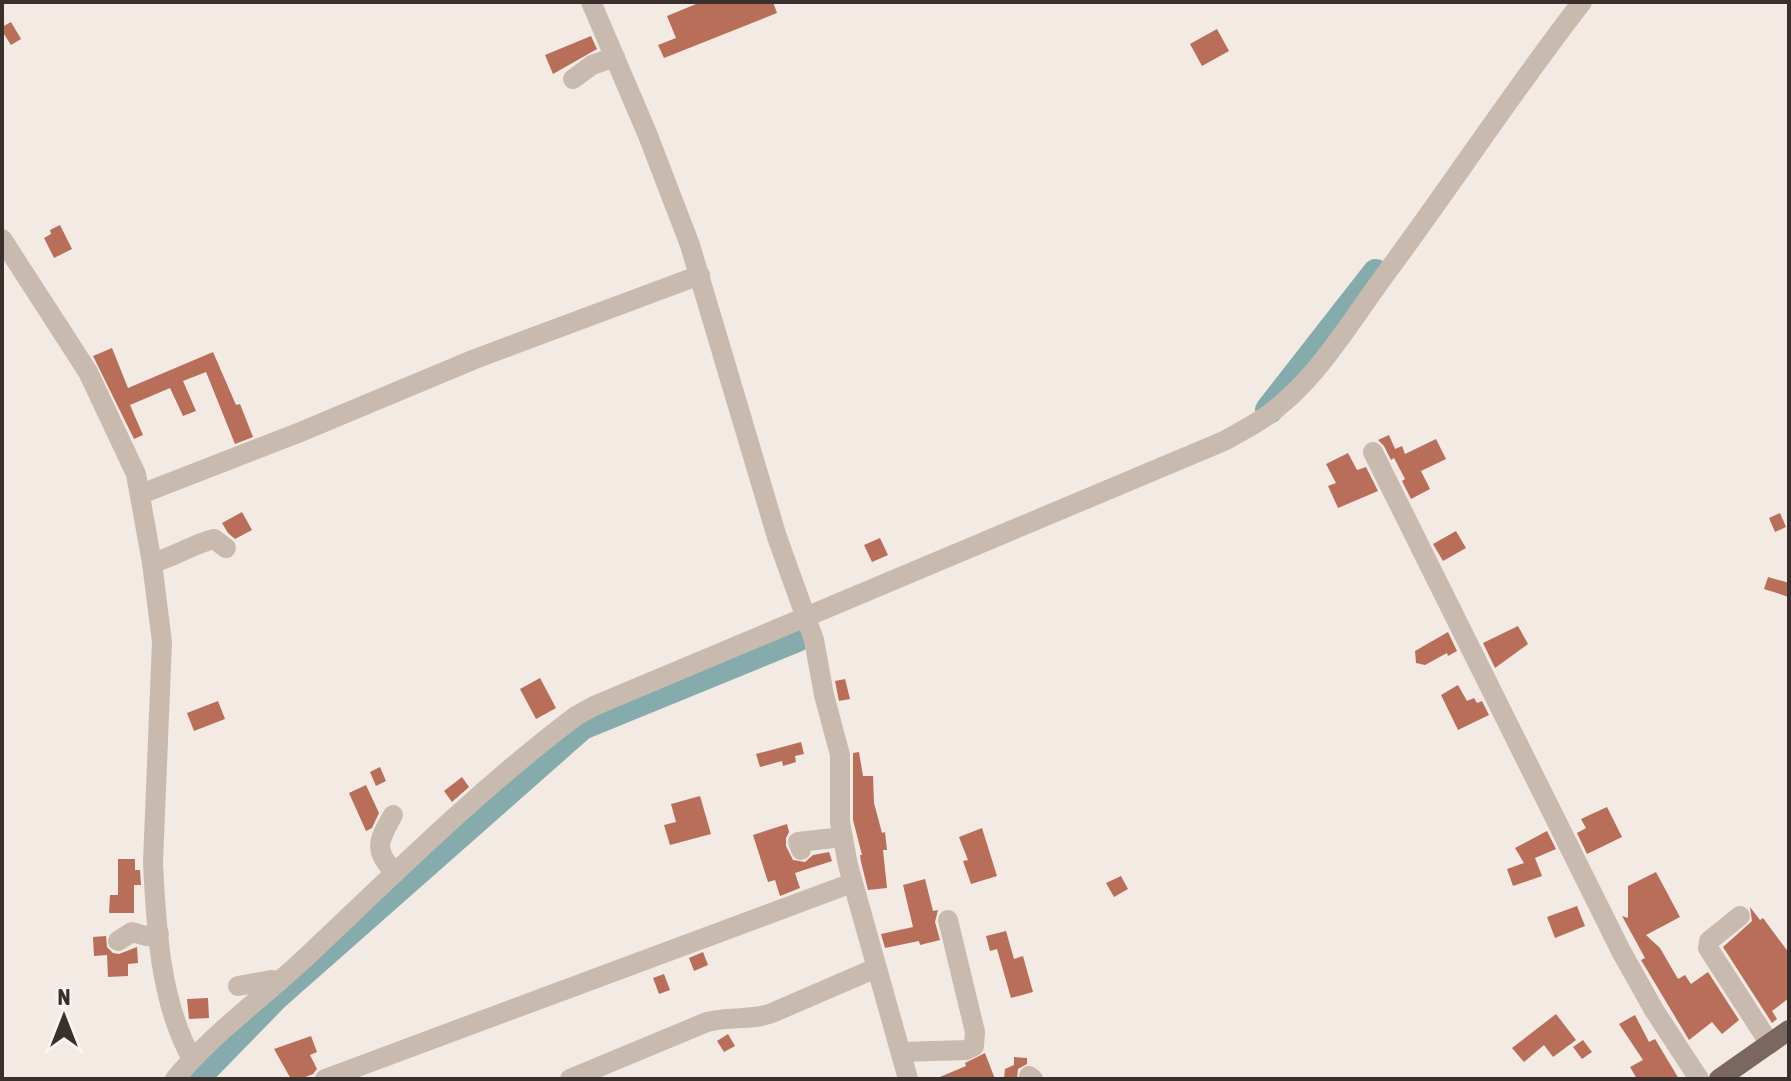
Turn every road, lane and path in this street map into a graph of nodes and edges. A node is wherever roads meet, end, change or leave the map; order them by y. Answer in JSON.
{"nodes":[{"id":1,"x":591,"y":2,"type":"edge"},
{"id":2,"x":1582,"y":2,"type":"edge"},
{"id":3,"x":615,"y":57,"type":"junction"},
{"id":4,"x":573,"y":79,"type":"dead end"},
{"id":5,"x":2,"y":239,"type":"edge"},
{"id":6,"x":700,"y":275,"type":"junction"},
{"id":7,"x":1373,"y":452,"type":"dead end"},
{"id":8,"x":141,"y":494,"type":"junction"},
{"id":9,"x":226,"y":548,"type":"dead end"},
{"id":10,"x":152,"y":563,"type":"junction"},
{"id":11,"x":805,"y":618,"type":"junction"},
{"id":12,"x":393,"y":815,"type":"dead end"},
{"id":13,"x":843,"y":837,"type":"junction"},
{"id":14,"x":801,"y":850,"type":"dead end"},
{"id":15,"x":395,"y":873,"type":"junction"},
{"id":16,"x":852,"y":883,"type":"junction"},
{"id":17,"x":1740,"y":916,"type":"dead end"},
{"id":18,"x":948,"y":920,"type":"dead end"},
{"id":19,"x":159,"y":934,"type":"junction"},
{"id":20,"x":118,"y":941,"type":"dead end"},
{"id":21,"x":876,"y":968,"type":"junction"},
{"id":22,"x":280,"y":981,"type":"junction"},
{"id":23,"x":238,"y":986,"type":"dead end"},
{"id":24,"x":1789,"y":1030,"type":"edge"},
{"id":25,"x":1770,"y":1044,"type":"junction"},
{"id":26,"x":901,"y":1052,"type":"junction"},
{"id":27,"x":186,"y":1073,"type":"edge"},
{"id":28,"x":325,"y":1079,"type":"edge"},
{"id":29,"x":570,"y":1079,"type":"edge"},
{"id":30,"x":908,"y":1079,"type":"edge"},
{"id":31,"x":1699,"y":1079,"type":"edge"},
{"id":32,"x":1719,"y":1079,"type":"edge"}],
"edges":[{"from":1,"to":3,"type":"street"},
{"from":2,"to":11,"type":"street"},
{"from":3,"to":4,"type":"street"},
{"from":3,"to":6,"type":"street"},
{"from":5,"to":8,"type":"street"},
{"from":6,"to":8,"type":"street"},
{"from":6,"to":11,"type":"street"},
{"from":7,"to":31,"type":"street"},
{"from":8,"to":10,"type":"street"},
{"from":9,"to":10,"type":"street"},
{"from":10,"to":19,"type":"street"},
{"from":11,"to":13,"type":"street"},
{"from":11,"to":15,"type":"street"},
{"from":12,"to":15,"type":"street"},
{"from":13,"to":14,"type":"street"},
{"from":13,"to":16,"type":"street"},
{"from":15,"to":22,"type":"street"},
{"from":16,"to":21,"type":"street"},
{"from":16,"to":28,"type":"street"},
{"from":17,"to":25,"type":"street"},
{"from":18,"to":26,"type":"street"},
{"from":19,"to":20,"type":"street"},
{"from":19,"to":27,"type":"street"},
{"from":21,"to":26,"type":"street"},
{"from":21,"to":29,"type":"street"},
{"from":22,"to":23,"type":"street"},
{"from":22,"to":27,"type":"street"},
{"from":24,"to":25,"type":"main road"},
{"from":25,"to":32,"type":"main road"},
{"from":26,"to":30,"type":"street"}]}
